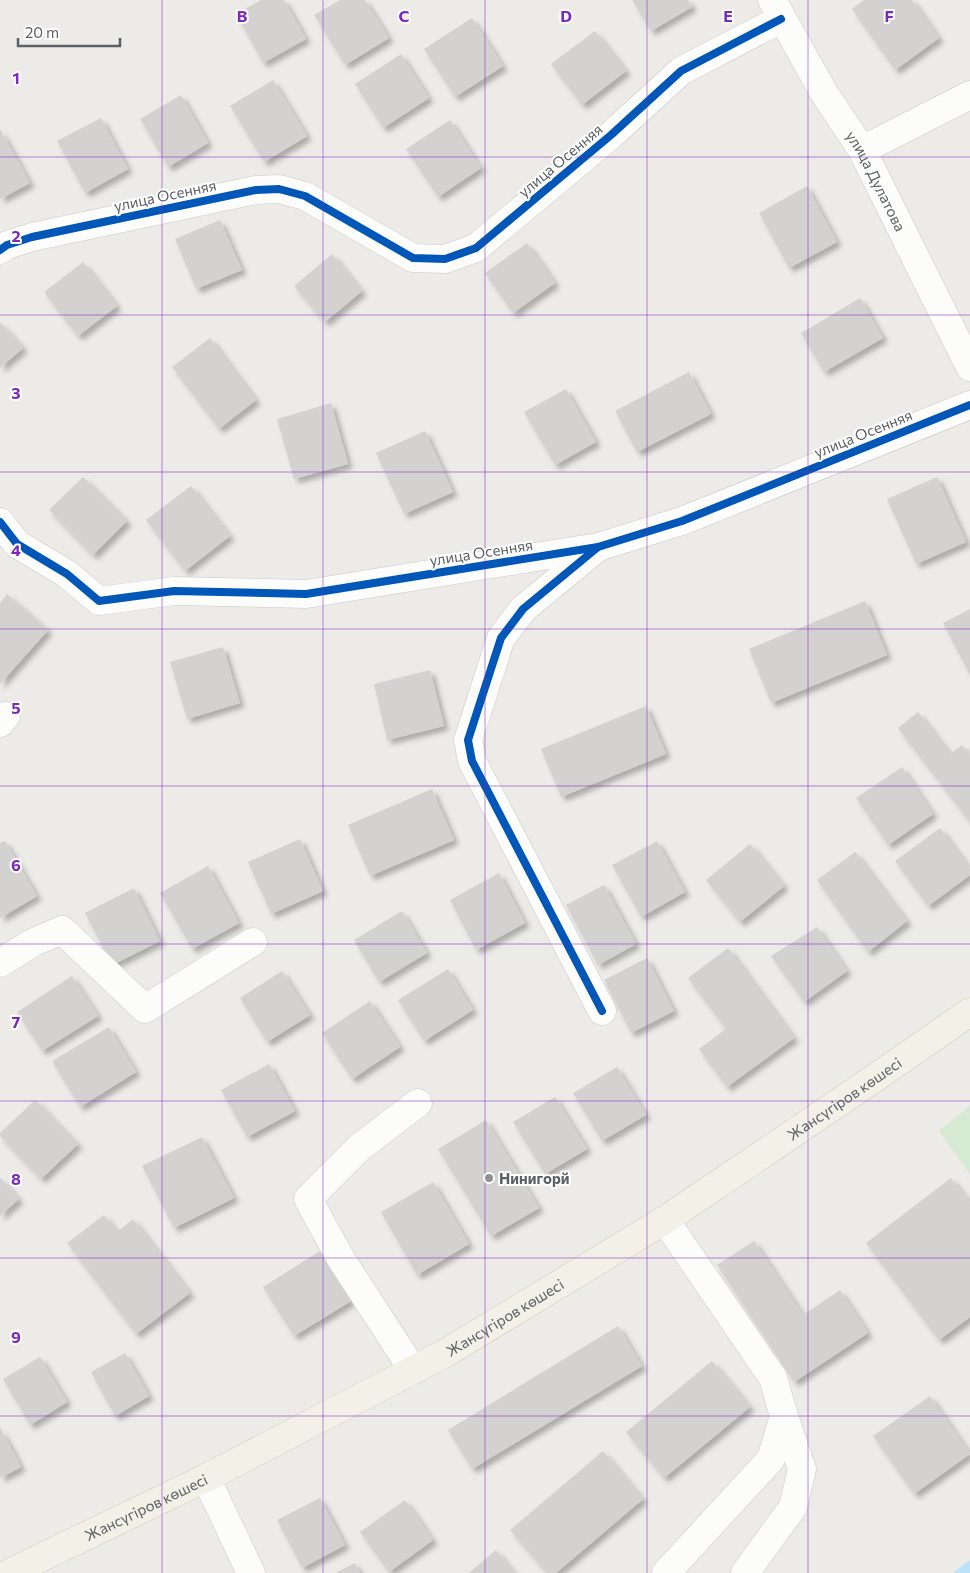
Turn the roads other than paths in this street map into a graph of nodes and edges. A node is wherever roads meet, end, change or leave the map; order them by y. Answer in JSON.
{"nodes":[{"id":1,"x":776,"y":9,"type":"edge"},
{"id":2,"x":970,"y":95,"type":"edge"},
{"id":3,"x":862,"y":150,"type":"junction"},
{"id":4,"x":0,"y":250,"type":"edge"},
{"id":5,"x":970,"y":367,"type":"edge"},
{"id":6,"x":970,"y":405,"type":"edge"},
{"id":7,"x":0,"y":522,"type":"edge"},
{"id":8,"x":598,"y":547,"type":"junction"},
{"id":9,"x":254,"y":942,"type":"dead end"},
{"id":10,"x":0,"y":963,"type":"edge"},
{"id":11,"x":602,"y":1011,"type":"dead end"},
{"id":12,"x":970,"y":1012,"type":"edge"},
{"id":13,"x":418,"y":1103,"type":"dead end"},
{"id":14,"x":665,"y":1220,"type":"junction"},
{"id":15,"x":413,"y":1370,"type":"junction"},
{"id":16,"x":784,"y":1416,"type":"junction"},
{"id":17,"x":206,"y":1478,"type":"junction"},
{"id":18,"x":9,"y":1573,"type":"edge"},
{"id":19,"x":251,"y":1573,"type":"edge"},
{"id":20,"x":666,"y":1573,"type":"edge"},
{"id":21,"x":745,"y":1573,"type":"edge"}],
"edges":[{"from":1,"to":3,"type":"street","name":"улица Дулатова"},
{"from":1,"to":4,"type":"street","name":"улица Осенняя"},
{"from":2,"to":3,"type":"street"},
{"from":3,"to":5,"type":"street","name":"улица Дулатова"},
{"from":6,"to":8,"type":"street","name":"улица Осенняя"},
{"from":7,"to":8,"type":"street","name":"улица Осенняя"},
{"from":8,"to":11,"type":"street"},
{"from":9,"to":10,"type":"street"},
{"from":12,"to":14,"type":"main road","name":"Жансүгіров көшесі"},
{"from":13,"to":15,"type":"street"},
{"from":14,"to":15,"type":"main road","name":"Жансүгіров көшесі"},
{"from":14,"to":16,"type":"street"},
{"from":15,"to":17,"type":"main road","name":"Жансүгіров көшесі"},
{"from":16,"to":20,"type":"street"},
{"from":16,"to":21,"type":"street"},
{"from":17,"to":18,"type":"main road","name":"Жансүгіров көшесі"},
{"from":17,"to":19,"type":"street"}]}
